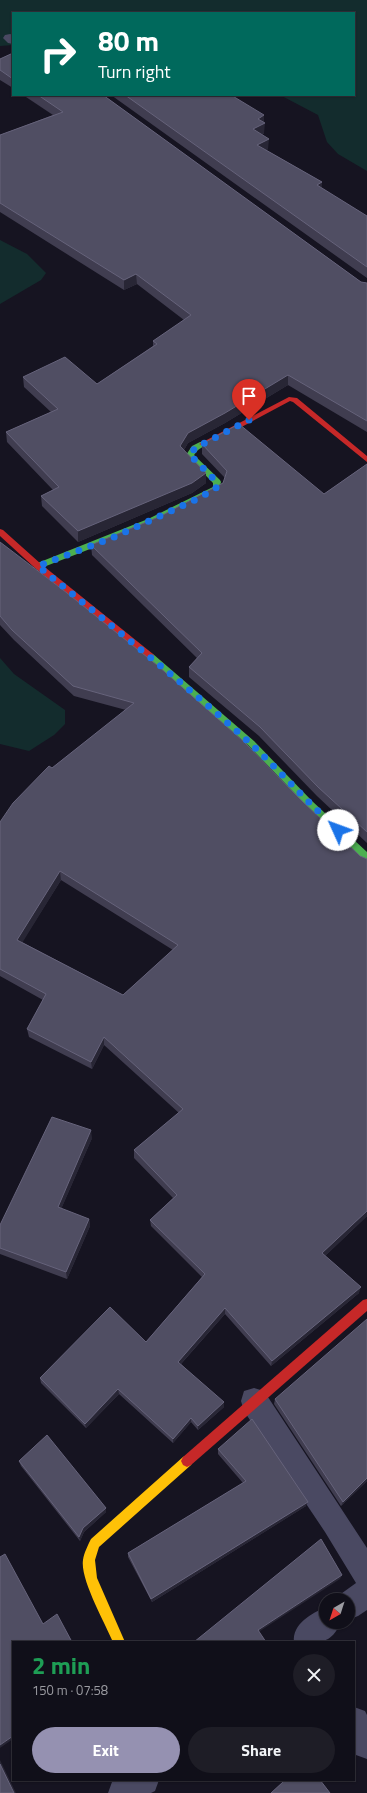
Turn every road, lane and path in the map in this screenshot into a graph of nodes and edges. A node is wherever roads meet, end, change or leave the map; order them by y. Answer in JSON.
{"nodes":[{"id":1,"x":367,"y":460,"type":"edge"},
{"id":2,"x":0,"y":532,"type":"edge"},
{"id":3,"x":38,"y":566,"type":"junction"},
{"id":4,"x":367,"y":858,"type":"edge"},
{"id":5,"x":367,"y":1304,"type":"edge"},
{"id":6,"x":254,"y":1401,"type":"junction"},
{"id":7,"x":367,"y":1574,"type":"edge"},
{"id":8,"x":367,"y":1592,"type":"edge"},
{"id":9,"x":355,"y":1601,"type":"edge"},
{"id":10,"x":319,"y":1627,"type":"edge"},
{"id":11,"x":119,"y":1641,"type":"edge"},
{"id":12,"x":309,"y":1641,"type":"edge"},
{"id":13,"x":355,"y":1724,"type":"edge"},
{"id":14,"x":367,"y":1744,"type":"edge"},
{"id":15,"x":142,"y":1781,"type":"edge"},
{"id":16,"x":123,"y":1793,"type":"edge"}],
"edges":[{"from":1,"to":3,"type":"street"},
{"from":2,"to":3,"type":"street"},
{"from":3,"to":4,"type":"street"},
{"from":5,"to":6,"type":"street"},
{"from":6,"to":7,"type":"street"},
{"from":6,"to":11,"type":"street"},
{"from":8,"to":9,"type":"street"},
{"from":10,"to":12,"type":"street"},
{"from":13,"to":14,"type":"street"},
{"from":15,"to":16,"type":"street"}]}
